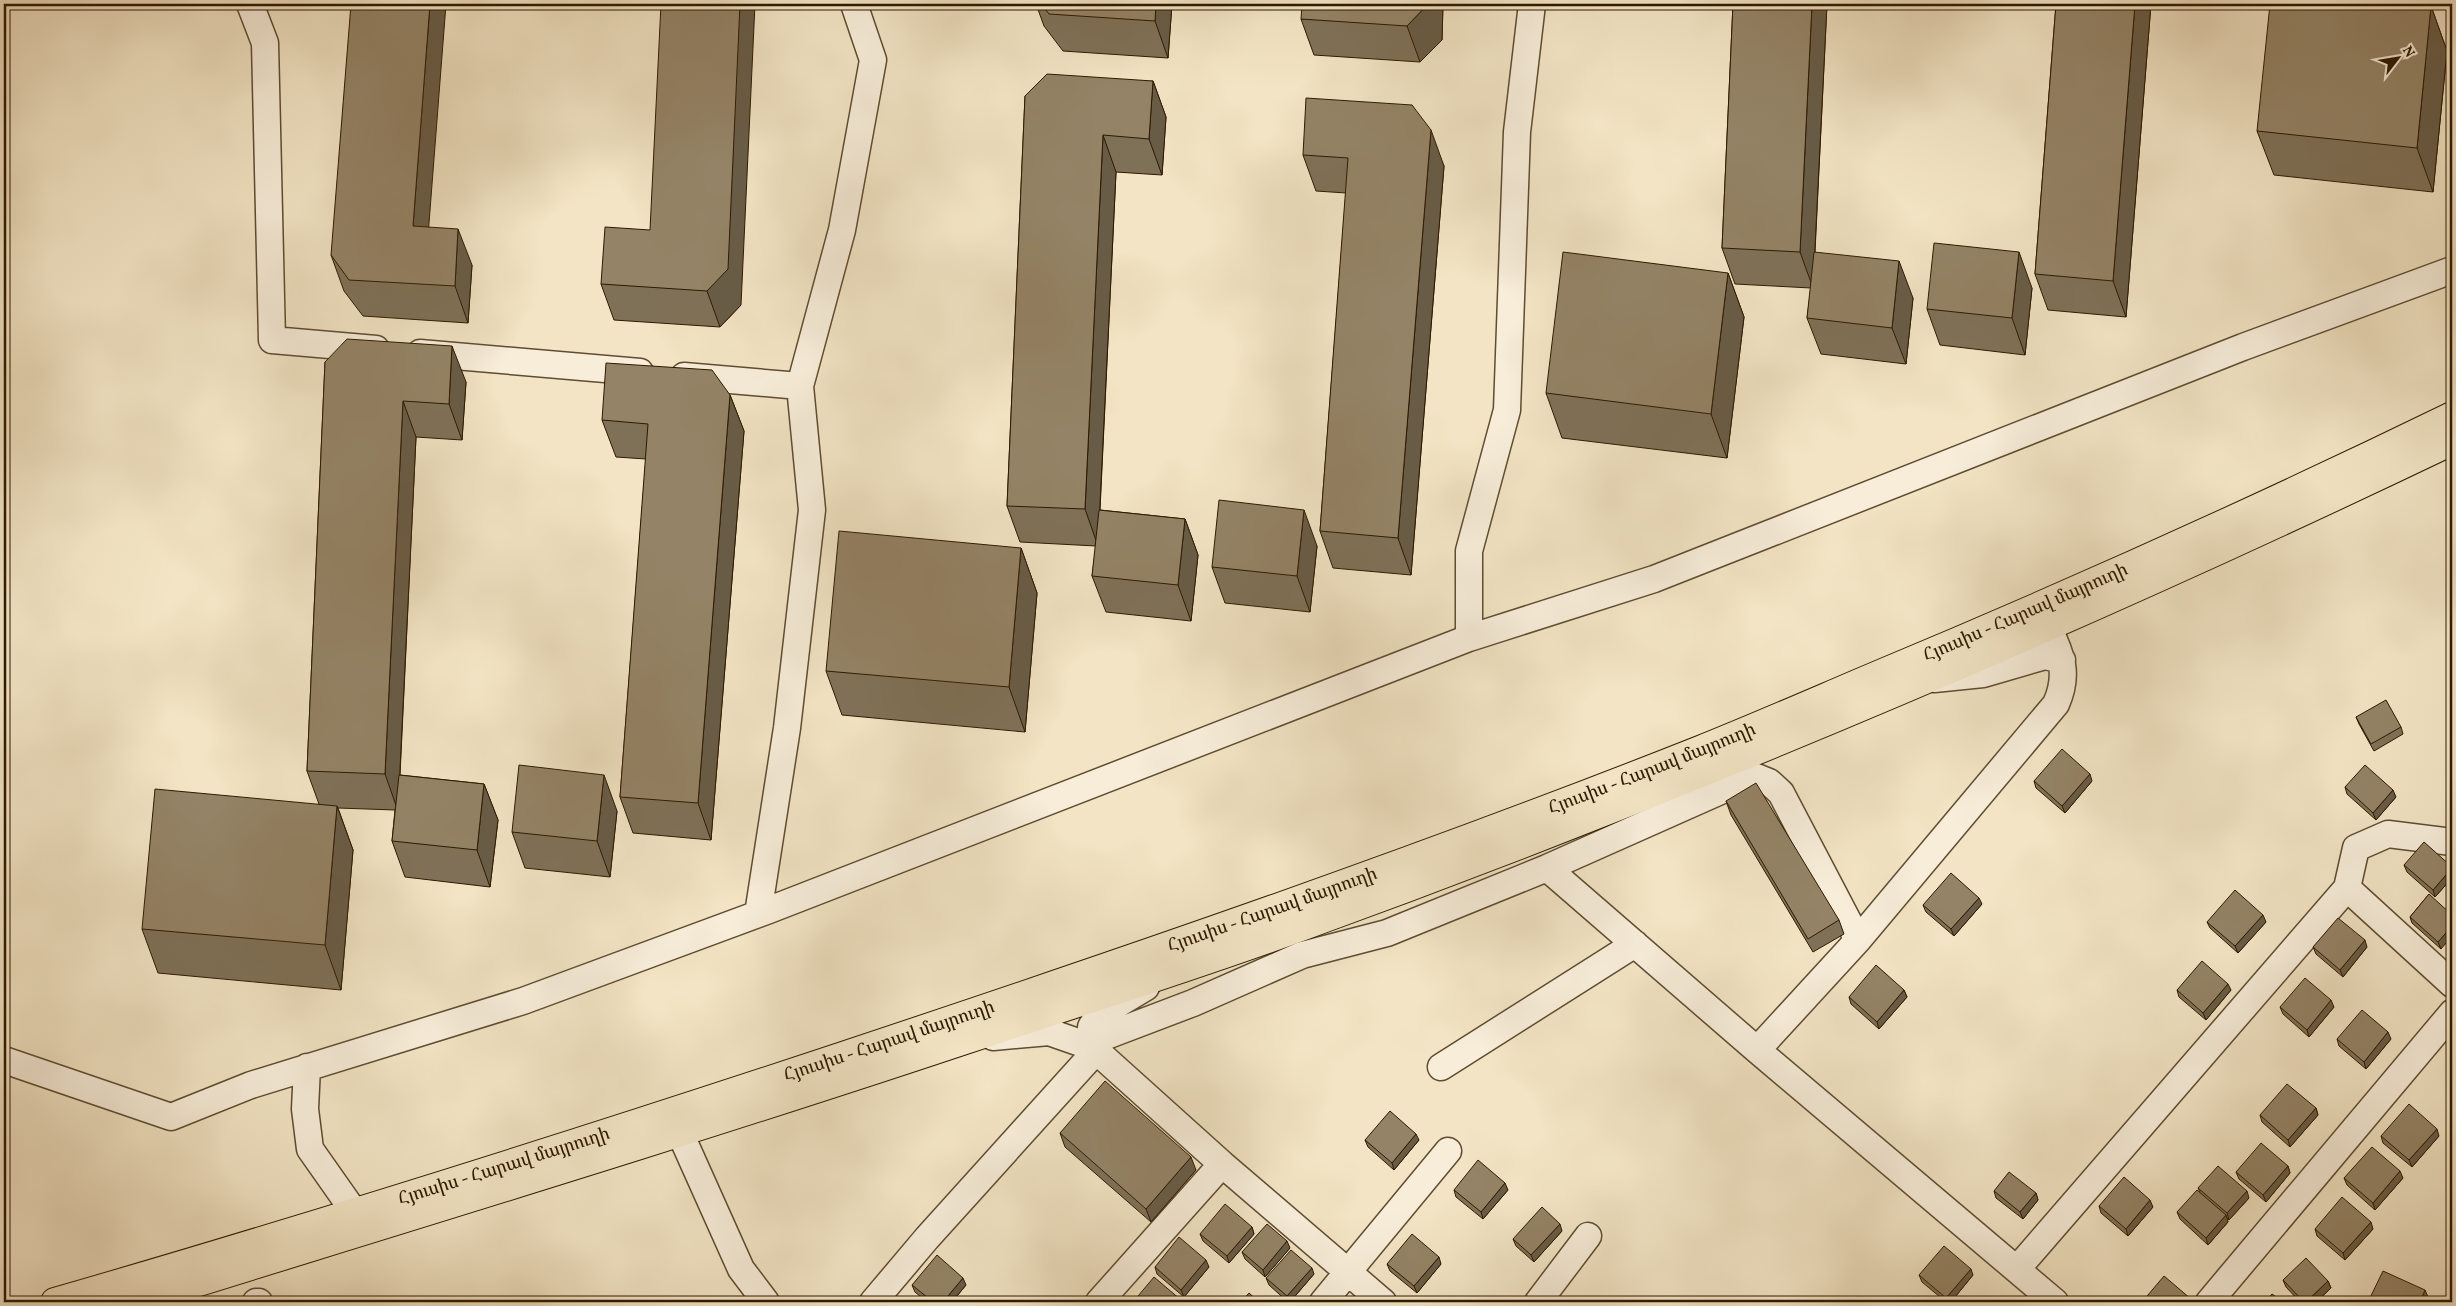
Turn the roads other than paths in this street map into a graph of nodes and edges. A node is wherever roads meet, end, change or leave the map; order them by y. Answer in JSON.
{"nodes":[{"id":1,"x":250,"y":4,"type":"edge"},
{"id":2,"x":854,"y":4,"type":"edge"},
{"id":3,"x":1532,"y":4,"type":"edge"},
{"id":4,"x":2452,"y":270,"type":"edge"},
{"id":5,"x":800,"y":386,"type":"junction"},
{"id":6,"x":2452,"y":416,"type":"edge"},
{"id":7,"x":2452,"y":440,"type":"edge"},
{"id":8,"x":2048,"y":627,"type":"junction"},
{"id":9,"x":1469,"y":638,"type":"junction"},
{"id":10,"x":2062,"y":660,"type":"junction"},
{"id":11,"x":1930,"y":680,"type":"junction"},
{"id":12,"x":2452,"y":842,"type":"edge"},
{"id":13,"x":1547,"y":868,"type":"junction"},
{"id":14,"x":2347,"y":888,"type":"junction"},
{"id":15,"x":758,"y":914,"type":"junction"},
{"id":16,"x":1858,"y":940,"type":"junction"},
{"id":17,"x":1635,"y":944,"type":"junction"},
{"id":18,"x":1166,"y":974,"type":"junction"},
{"id":19,"x":2452,"y":984,"type":"edge"},
{"id":20,"x":2452,"y":1013,"type":"edge"},
{"id":21,"x":966,"y":1039,"type":"junction"},
{"id":22,"x":1093,"y":1047,"type":"junction"},
{"id":23,"x":1757,"y":1050,"type":"junction"},
{"id":24,"x":4,"y":1060,"type":"edge"},
{"id":25,"x":307,"y":1067,"type":"junction"},
{"id":26,"x":1441,"y":1067,"type":"dead end"},
{"id":27,"x":681,"y":1131,"type":"junction"},
{"id":28,"x":1448,"y":1151,"type":"dead end"},
{"id":29,"x":1222,"y":1164,"type":"junction"},
{"id":30,"x":355,"y":1213,"type":"junction"},
{"id":31,"x":1588,"y":1236,"type":"dead end"},
{"id":32,"x":2016,"y":1269,"type":"junction"},
{"id":33,"x":1348,"y":1272,"type":"junction"},
{"id":34,"x":54,"y":1302,"type":"edge"},
{"id":35,"x":134,"y":1302,"type":"edge"},
{"id":36,"x":766,"y":1302,"type":"edge"},
{"id":37,"x":873,"y":1302,"type":"edge"},
{"id":38,"x":1099,"y":1302,"type":"edge"},
{"id":39,"x":1323,"y":1302,"type":"edge"},
{"id":40,"x":1383,"y":1302,"type":"edge"},
{"id":41,"x":1538,"y":1302,"type":"edge"},
{"id":42,"x":2055,"y":1302,"type":"edge"},
{"id":43,"x":2209,"y":1302,"type":"edge"}],
"edges":[{"from":1,"to":5,"type":"street"},
{"from":2,"to":5,"type":"street"},
{"from":3,"to":9,"type":"street"},
{"from":4,"to":9,"type":"street"},
{"from":5,"to":15,"type":"street"},
{"from":6,"to":30,"type":"highway","name":"Հյուսիս - Հարավ մայրուղի"},
{"from":7,"to":8,"type":"highway","name":"Հյուսիս - Հարավ մայրուղի"},
{"from":8,"to":10,"type":"street"},
{"from":8,"to":11,"type":"highway","name":"Հյուսիս - Հարավ մայրուղի"},
{"from":9,"to":15,"type":"street"},
{"from":10,"to":11,"type":"street"},
{"from":10,"to":16,"type":"street"},
{"from":11,"to":18,"type":"highway","name":"Հյուսիս - Հարավ մայրուղի"},
{"from":12,"to":14,"type":"street"},
{"from":13,"to":16,"type":"street"},
{"from":13,"to":17,"type":"street"},
{"from":13,"to":22,"type":"street"},
{"from":14,"to":19,"type":"street"},
{"from":14,"to":32,"type":"street"},
{"from":15,"to":25,"type":"street"},
{"from":16,"to":23,"type":"street"},
{"from":17,"to":23,"type":"street"},
{"from":17,"to":26,"type":"street"},
{"from":18,"to":21,"type":"highway","name":"Հյուսիս - Հարավ մայրուղի"},
{"from":18,"to":22,"type":"street"},
{"from":20,"to":43,"type":"street"},
{"from":21,"to":22,"type":"street"},
{"from":21,"to":27,"type":"highway","name":"Հյուսիս - Հարավ մայրուղի"},
{"from":22,"to":29,"type":"street"},
{"from":22,"to":37,"type":"street"},
{"from":23,"to":32,"type":"street"},
{"from":24,"to":25,"type":"street"},
{"from":25,"to":30,"type":"street"},
{"from":27,"to":35,"type":"highway","name":"Հյուսիս - Հարավ մայրուղի"},
{"from":27,"to":36,"type":"street"},
{"from":28,"to":33,"type":"street"},
{"from":29,"to":33,"type":"street"},
{"from":29,"to":38,"type":"street"},
{"from":30,"to":34,"type":"highway","name":"Հյուսիս - Հարավ մայրուղի"},
{"from":31,"to":41,"type":"street"},
{"from":32,"to":42,"type":"street"},
{"from":33,"to":39,"type":"street"},
{"from":33,"to":40,"type":"street"}]}
